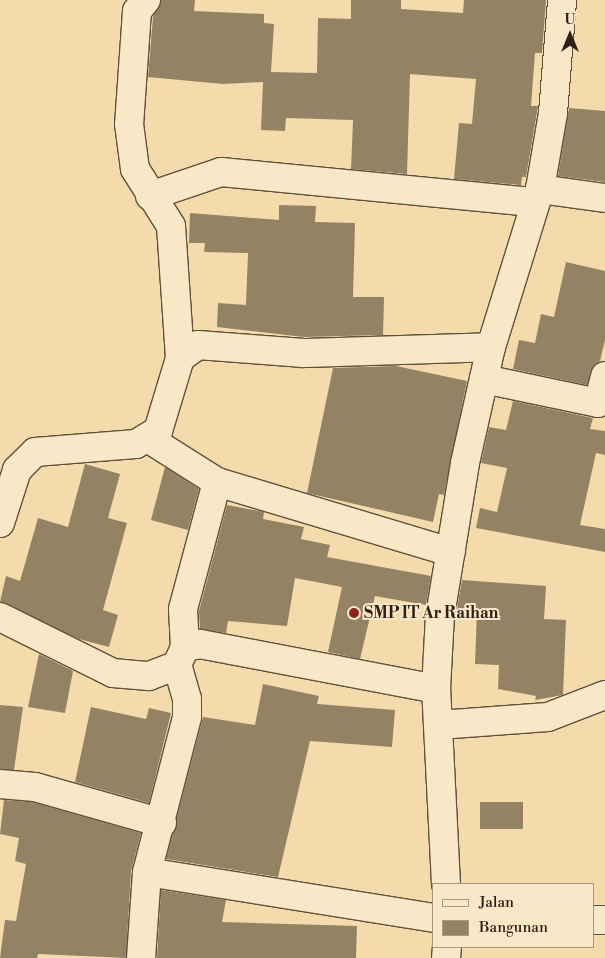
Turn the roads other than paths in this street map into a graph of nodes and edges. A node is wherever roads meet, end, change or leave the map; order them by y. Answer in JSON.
{"nodes":[{"id":1,"x":146,"y":0,"type":"edge"},
{"id":2,"x":562,"y":0,"type":"edge"},
{"id":3,"x":537,"y":195,"type":"junction"},
{"id":4,"x":150,"y":196,"type":"junction"},
{"id":5,"x":605,"y":198,"type":"edge"},
{"id":6,"x":491,"y":347,"type":"junction"},
{"id":7,"x":180,"y":358,"type":"junction"},
{"id":8,"x":605,"y":376,"type":"edge"},
{"id":9,"x":484,"y":379,"type":"junction"},
{"id":10,"x":149,"y":439,"type":"junction"},
{"id":11,"x":217,"y":482,"type":"junction"},
{"id":12,"x":0,"y":524,"type":"edge"},
{"id":13,"x":451,"y":552,"type":"junction"},
{"id":14,"x":0,"y":617,"type":"edge"},
{"id":15,"x":181,"y":656,"type":"junction"},
{"id":16,"x":436,"y":689,"type":"junction"},
{"id":17,"x":605,"y":695,"type":"edge"},
{"id":18,"x":438,"y":725,"type":"junction"},
{"id":19,"x":0,"y":784,"type":"edge"},
{"id":20,"x":162,"y":824,"type":"junction"},
{"id":21,"x":148,"y":872,"type":"junction"},
{"id":22,"x":446,"y":883,"type":"edge"},
{"id":23,"x":432,"y":918,"type":"edge"},
{"id":24,"x":141,"y":958,"type":"edge"}],
"edges":[{"from":1,"to":4,"type":"street"},
{"from":2,"to":3,"type":"street"},
{"from":3,"to":4,"type":"street"},
{"from":3,"to":5,"type":"street"},
{"from":3,"to":6,"type":"street"},
{"from":4,"to":7,"type":"street"},
{"from":6,"to":7,"type":"street"},
{"from":6,"to":9,"type":"street"},
{"from":7,"to":10,"type":"street"},
{"from":8,"to":9,"type":"street"},
{"from":9,"to":13,"type":"street"},
{"from":10,"to":11,"type":"street"},
{"from":10,"to":12,"type":"street"},
{"from":11,"to":13,"type":"street"},
{"from":11,"to":15,"type":"street"},
{"from":13,"to":16,"type":"street"},
{"from":14,"to":15,"type":"street"},
{"from":15,"to":16,"type":"street"},
{"from":15,"to":20,"type":"street"},
{"from":16,"to":18,"type":"street"},
{"from":17,"to":18,"type":"street"},
{"from":18,"to":22,"type":"street"},
{"from":19,"to":20,"type":"street"},
{"from":20,"to":21,"type":"street"},
{"from":21,"to":23,"type":"street"},
{"from":21,"to":24,"type":"street"}]}
